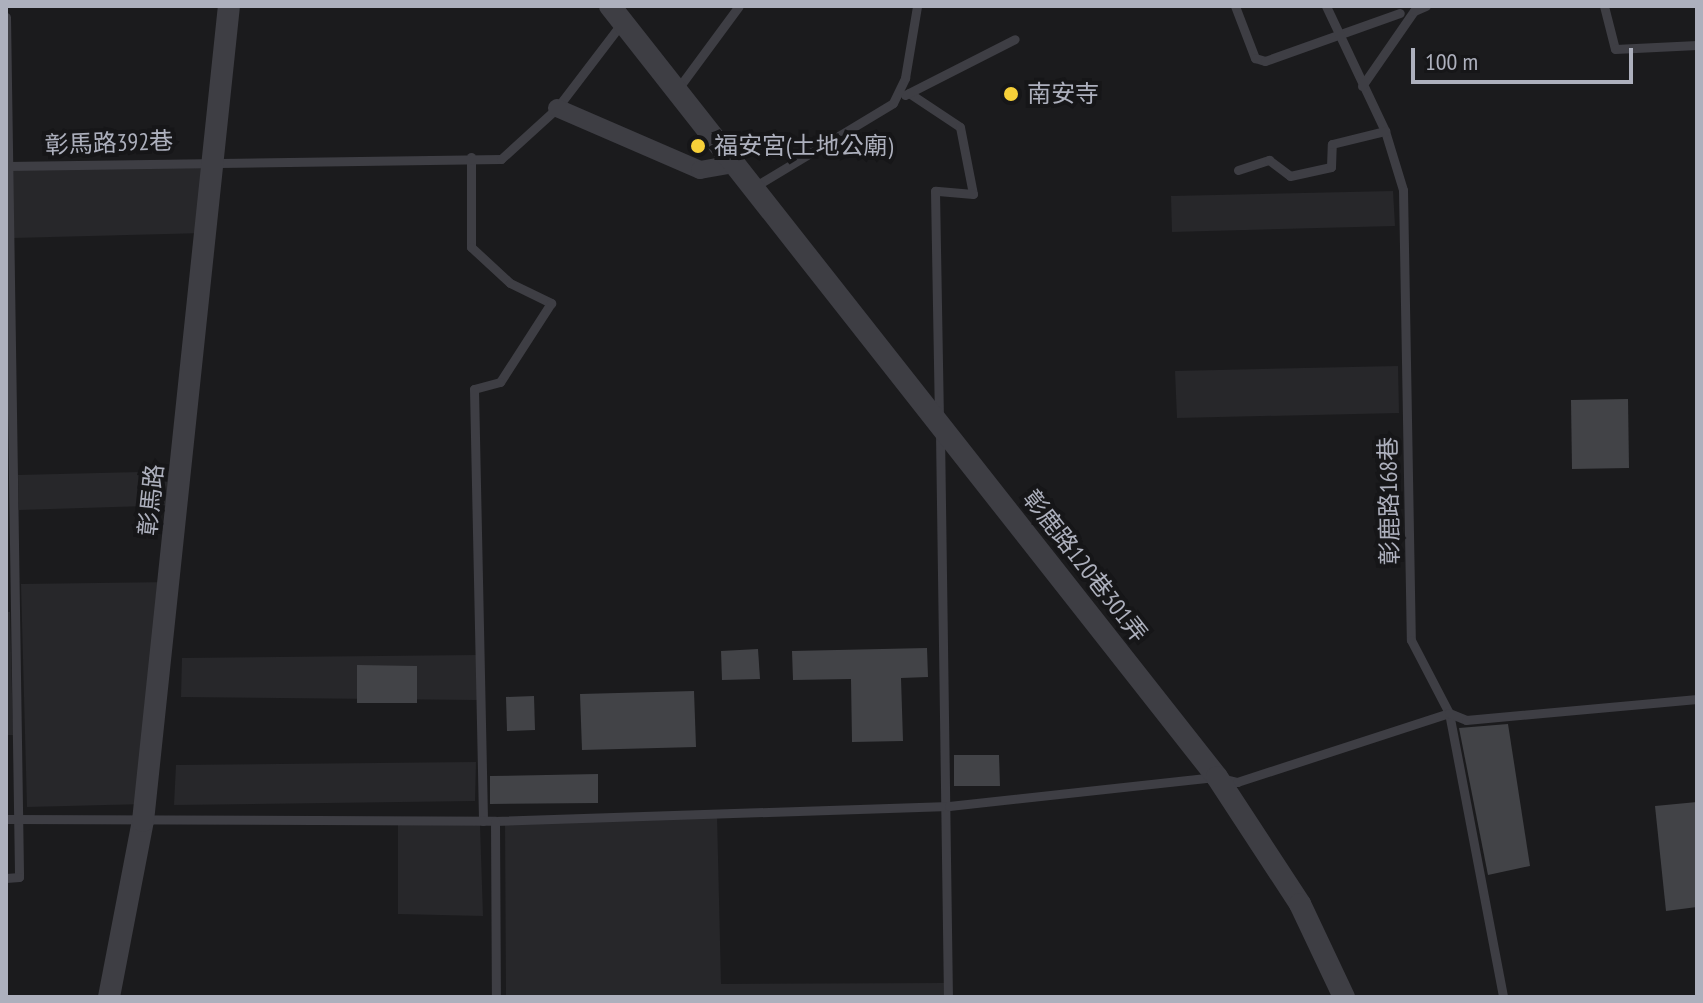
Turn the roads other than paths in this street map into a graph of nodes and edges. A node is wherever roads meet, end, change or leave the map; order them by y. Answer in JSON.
{"nodes":[{"id":1,"x":229,"y":6,"type":"edge"},
{"id":2,"x":739,"y":6,"type":"edge"},
{"id":3,"x":917,"y":6,"type":"edge"},
{"id":4,"x":1235,"y":6,"type":"edge"},
{"id":5,"x":1326,"y":6,"type":"edge"},
{"id":6,"x":1426,"y":6,"type":"edge"},
{"id":7,"x":1604,"y":6,"type":"edge"},
{"id":8,"x":1400,"y":13,"type":"dead end"},
{"id":9,"x":616,"y":14,"type":"edge"},
{"id":10,"x":6,"y":17,"type":"edge"},
{"id":11,"x":1338,"y":35,"type":"junction"},
{"id":12,"x":1015,"y":39,"type":"dead end"},
{"id":13,"x":1697,"y":45,"type":"edge"},
{"id":14,"x":1362,"y":86,"type":"junction"},
{"id":15,"x":675,"y":93,"type":"junction"},
{"id":16,"x":909,"y":93,"type":"junction"},
{"id":17,"x":894,"y":99,"type":"junction"},
{"id":18,"x":557,"y":108,"type":"junction"},
{"id":19,"x":1385,"y":131,"type":"junction"},
{"id":20,"x":471,"y":157,"type":"junction"},
{"id":21,"x":214,"y":160,"type":"junction"},
{"id":22,"x":729,"y":165,"type":"junction"},
{"id":23,"x":7,"y":166,"type":"edge"},
{"id":24,"x":1238,"y":170,"type":"dead end"},
{"id":25,"x":754,"y":187,"type":"junction"},
{"id":26,"x":939,"y":423,"type":"junction"},
{"id":27,"x":1697,"y":699,"type":"edge"},
{"id":28,"x":1449,"y":713,"type":"junction"},
{"id":29,"x":1217,"y":777,"type":"junction"},
{"id":30,"x":949,"y":806,"type":"junction"},
{"id":31,"x":6,"y":819,"type":"edge"},
{"id":32,"x":18,"y":819,"type":"junction"},
{"id":33,"x":143,"y":821,"type":"junction"},
{"id":34,"x":483,"y":821,"type":"junction"},
{"id":35,"x":495,"y":821,"type":"junction"},
{"id":36,"x":6,"y":878,"type":"edge"},
{"id":37,"x":109,"y":997,"type":"edge"},
{"id":38,"x":496,"y":997,"type":"edge"},
{"id":39,"x":948,"y":997,"type":"edge"},
{"id":40,"x":1344,"y":997,"type":"edge"},
{"id":41,"x":1503,"y":997,"type":"edge"}],
"edges":[{"from":1,"to":21,"type":"street","name":"彰馬路"},
{"from":2,"to":15,"type":"lane"},
{"from":3,"to":17,"type":"lane"},
{"from":4,"to":11,"type":"lane"},
{"from":5,"to":11,"type":"lane","name":"彰鹿路168巷"},
{"from":6,"to":14,"type":"lane"},
{"from":7,"to":13,"type":"lane"},
{"from":8,"to":11,"type":"lane"},
{"from":9,"to":15,"type":"street","name":"彰鹿路120巷301弄"},
{"from":9,"to":18,"type":"lane","name":"彰馬路392巷"},
{"from":10,"to":23,"type":"lane"},
{"from":11,"to":14,"type":"lane","name":"彰鹿路168巷"},
{"from":12,"to":16,"type":"lane"},
{"from":14,"to":19,"type":"lane","name":"彰鹿路168巷"},
{"from":15,"to":22,"type":"street","name":"彰鹿路120巷301弄"},
{"from":16,"to":17,"type":"lane"},
{"from":16,"to":26,"type":"lane"},
{"from":17,"to":25,"type":"lane"},
{"from":18,"to":20,"type":"lane","name":"彰馬路392巷"},
{"from":18,"to":22,"type":"street"},
{"from":19,"to":24,"type":"lane"},
{"from":19,"to":28,"type":"lane","name":"彰鹿路168巷"},
{"from":20,"to":21,"type":"lane","name":"彰馬路392巷"},
{"from":20,"to":34,"type":"lane"},
{"from":21,"to":23,"type":"lane","name":"彰馬路392巷"},
{"from":21,"to":33,"type":"street","name":"彰馬路"},
{"from":22,"to":25,"type":"street","name":"彰鹿路120巷301弄"},
{"from":23,"to":32,"type":"lane"},
{"from":25,"to":26,"type":"street","name":"彰鹿路120巷301弄"},
{"from":26,"to":29,"type":"street","name":"彰鹿路120巷301弄"},
{"from":26,"to":30,"type":"lane"},
{"from":27,"to":28,"type":"lane"},
{"from":28,"to":29,"type":"lane"},
{"from":28,"to":41,"type":"lane","name":"彰鹿路168巷"},
{"from":29,"to":30,"type":"lane"},
{"from":29,"to":40,"type":"street","name":"彰鹿路120巷301弄"},
{"from":30,"to":35,"type":"lane"},
{"from":30,"to":39,"type":"lane"},
{"from":31,"to":32,"type":"lane"},
{"from":32,"to":33,"type":"lane"},
{"from":32,"to":36,"type":"lane"},
{"from":33,"to":34,"type":"lane"},
{"from":33,"to":37,"type":"street","name":"彰馬路"},
{"from":34,"to":35,"type":"lane"},
{"from":35,"to":38,"type":"lane"}]}
